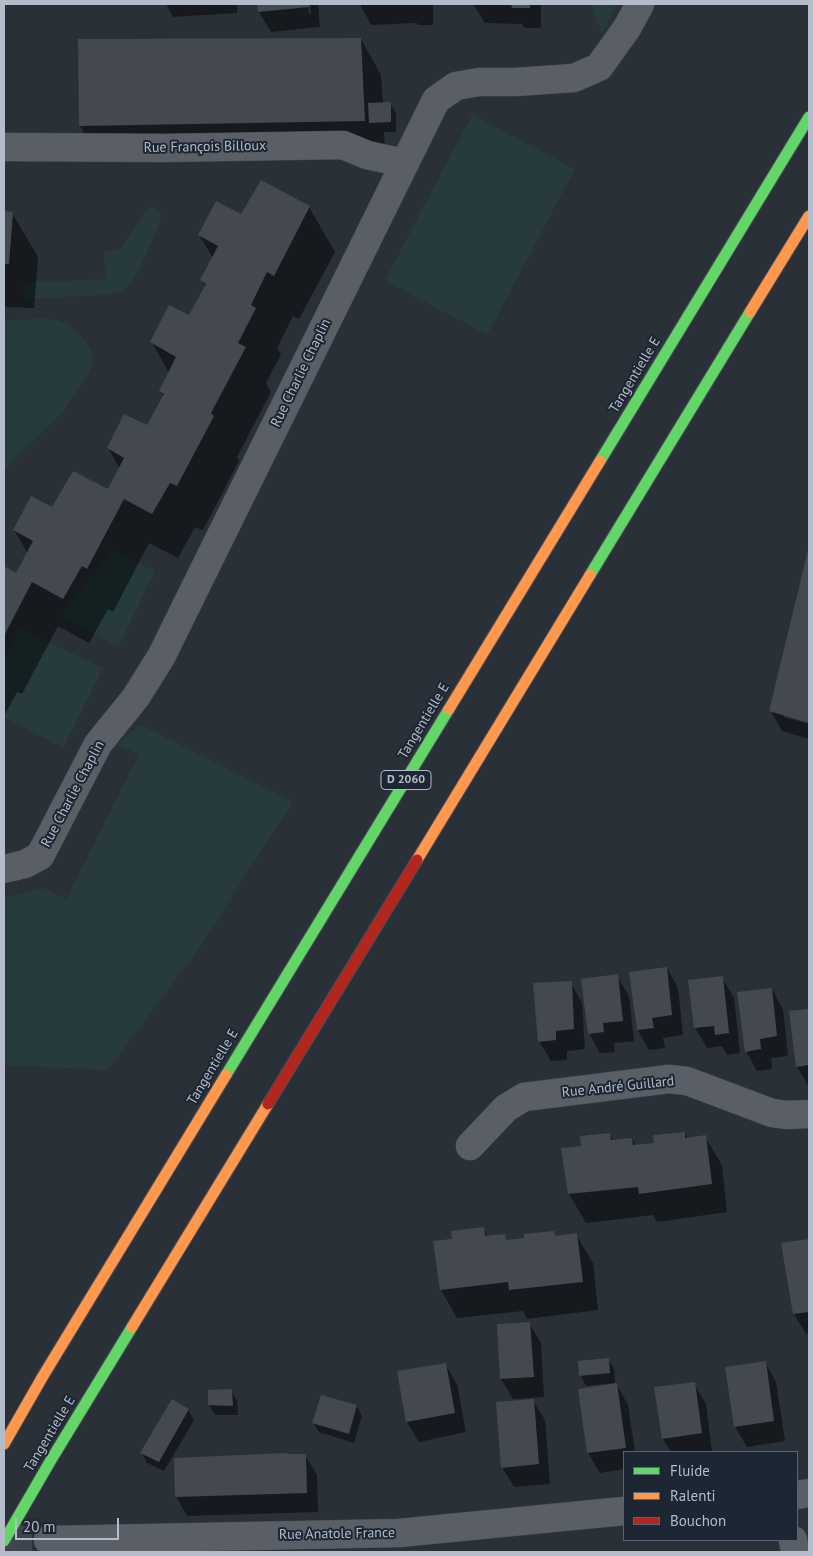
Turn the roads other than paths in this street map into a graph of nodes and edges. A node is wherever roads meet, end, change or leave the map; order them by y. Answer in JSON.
{"nodes":[{"id":1,"x":640,"y":4,"type":"edge"},
{"id":2,"x":809,"y":117,"type":"edge"},
{"id":3,"x":4,"y":147,"type":"edge"},
{"id":4,"x":404,"y":163,"type":"junction"},
{"id":5,"x":809,"y":216,"type":"edge"},
{"id":6,"x":4,"y":869,"type":"edge"},
{"id":7,"x":809,"y":1114,"type":"edge"},
{"id":8,"x":470,"y":1146,"type":"dead end"},
{"id":9,"x":4,"y":1444,"type":"edge"},
{"id":10,"x":623,"y":1511,"type":"edge"},
{"id":11,"x":48,"y":1540,"type":"tunnel mouth"},
{"id":12,"x":4,"y":1541,"type":"edge"}],
"edges":[{"from":1,"to":4,"type":"street","name":"Rue Charlie Chaplin"},
{"from":2,"to":9,"type":"main road","name":"Tangentielle E","number":"D 2060"},
{"from":3,"to":4,"type":"street","name":"Rue François Billoux"},
{"from":4,"to":6,"type":"street","name":"Rue Charlie Chaplin"},
{"from":5,"to":12,"type":"main road","name":"Tangentielle E"},
{"from":7,"to":8,"type":"street","name":"Rue André Guillard"},
{"from":10,"to":11,"type":"street","name":"Rue Anatole France"}]}
